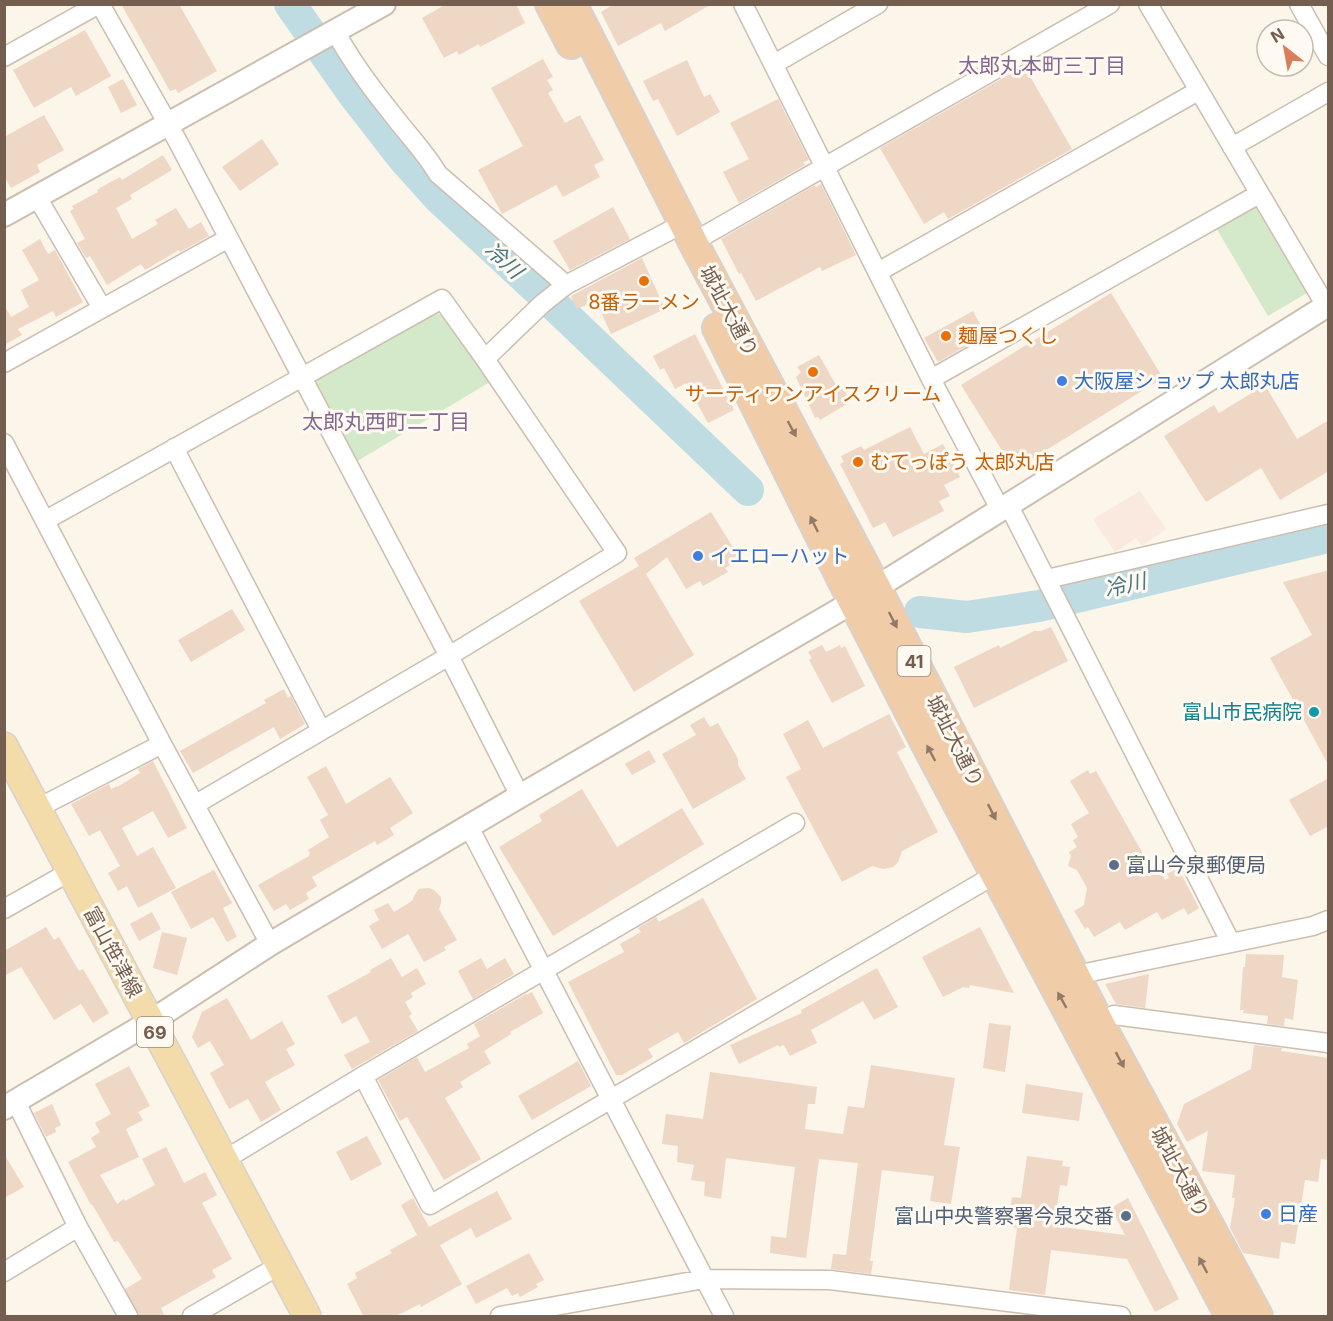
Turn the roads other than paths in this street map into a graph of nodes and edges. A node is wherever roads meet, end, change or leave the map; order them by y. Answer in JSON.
{"nodes":[{"id":1,"x":99,"y":4,"type":"edge"},
{"id":2,"x":384,"y":4,"type":"edge"},
{"id":3,"x":550,"y":4,"type":"edge"},
{"id":4,"x":572,"y":4,"type":"edge"},
{"id":5,"x":743,"y":4,"type":"edge"},
{"id":6,"x":878,"y":4,"type":"edge"},
{"id":7,"x":1110,"y":4,"type":"edge"},
{"id":8,"x":1148,"y":4,"type":"edge"},
{"id":9,"x":1299,"y":4,"type":"edge"},
{"id":10,"x":322,"y":39,"type":"junction"},
{"id":11,"x":1329,"y":56,"type":"edge"},
{"id":12,"x":4,"y":57,"type":"edge"},
{"id":13,"x":774,"y":64,"type":"junction"},
{"id":14,"x":1198,"y":91,"type":"junction"},
{"id":15,"x":1329,"y":92,"type":"edge"},
{"id":16,"x":168,"y":124,"type":"junction"},
{"id":17,"x":1232,"y":147,"type":"junction"},
{"id":18,"x":825,"y":167,"type":"junction"},
{"id":19,"x":1259,"y":194,"type":"junction"},
{"id":20,"x":38,"y":197,"type":"junction"},
{"id":21,"x":4,"y":215,"type":"edge"},
{"id":22,"x":681,"y":237,"type":"junction"},
{"id":23,"x":227,"y":239,"type":"junction"},
{"id":24,"x":878,"y":272,"type":"junction"},
{"id":25,"x":566,"y":285,"type":"junction"},
{"id":26,"x":1327,"y":305,"type":"edge"},
{"id":27,"x":102,"y":308,"type":"junction"},
{"id":28,"x":485,"y":359,"type":"junction"},
{"id":29,"x":4,"y":363,"type":"edge"},
{"id":30,"x":301,"y":378,"type":"junction"},
{"id":31,"x":931,"y":379,"type":"junction"},
{"id":32,"x":4,"y":443,"type":"edge"},
{"id":33,"x":174,"y":448,"type":"junction"},
{"id":34,"x":1004,"y":506,"type":"junction"},
{"id":35,"x":1329,"y":514,"type":"edge"},
{"id":36,"x":46,"y":520,"type":"junction"},
{"id":37,"x":1047,"y":579,"type":"junction"},
{"id":38,"x":864,"y":594,"type":"junction"},
{"id":39,"x":448,"y":656,"type":"junction"},
{"id":40,"x":321,"y":730,"type":"junction"},
{"id":41,"x":162,"y":744,"type":"junction"},
{"id":42,"x":4,"y":746,"type":"edge"},
{"id":43,"x":519,"y":796,"type":"junction"},
{"id":44,"x":196,"y":804,"type":"junction"},
{"id":45,"x":38,"y":808,"type":"junction"},
{"id":46,"x":795,"y":823,"type":"dead end"},
{"id":47,"x":469,"y":827,"type":"junction"},
{"id":48,"x":72,"y":871,"type":"junction"},
{"id":49,"x":996,"y":874,"type":"junction"},
{"id":50,"x":4,"y":909,"type":"edge"},
{"id":51,"x":1329,"y":920,"type":"edge"},
{"id":52,"x":1231,"y":943,"type":"junction"},
{"id":53,"x":270,"y":944,"type":"junction"},
{"id":54,"x":543,"y":971,"type":"junction"},
{"id":55,"x":1076,"y":975,"type":"junction"},
{"id":56,"x":150,"y":1022,"type":"junction"},
{"id":57,"x":1099,"y":1022,"type":"junction"},
{"id":58,"x":1329,"y":1043,"type":"edge"},
{"id":59,"x":363,"y":1076,"type":"junction"},
{"id":60,"x":611,"y":1099,"type":"junction"},
{"id":61,"x":10,"y":1105,"type":"edge"},
{"id":62,"x":224,"y":1160,"type":"junction"},
{"id":63,"x":78,"y":1227,"type":"junction"},
{"id":64,"x":280,"y":1265,"type":"junction"},
{"id":65,"x":4,"y":1272,"type":"edge"},
{"id":66,"x":704,"y":1279,"type":"junction"},
{"id":67,"x":128,"y":1317,"type":"edge"},
{"id":68,"x":192,"y":1317,"type":"edge"},
{"id":69,"x":307,"y":1317,"type":"edge"},
{"id":70,"x":500,"y":1317,"type":"edge"},
{"id":71,"x":724,"y":1317,"type":"edge"},
{"id":72,"x":1121,"y":1317,"type":"edge"},
{"id":73,"x":1230,"y":1317,"type":"edge"},
{"id":74,"x":1258,"y":1317,"type":"edge"}],
"edges":[{"from":1,"to":12,"type":"street"},
{"from":1,"to":16,"type":"street"},
{"from":2,"to":10,"type":"street"},
{"from":3,"to":22,"type":"highway","name":"城址大通り","number":"41"},
{"from":4,"to":22,"type":"highway","name":"城址大通り","number":"41"},
{"from":5,"to":13,"type":"street"},
{"from":6,"to":13,"type":"street"},
{"from":7,"to":18,"type":"street"},
{"from":8,"to":14,"type":"street"},
{"from":9,"to":11,"type":"street"},
{"from":10,"to":16,"type":"street"},
{"from":10,"to":25,"type":"street"},
{"from":13,"to":18,"type":"street"},
{"from":14,"to":17,"type":"street"},
{"from":14,"to":24,"type":"street"},
{"from":15,"to":17,"type":"street"},
{"from":16,"to":20,"type":"street"},
{"from":16,"to":23,"type":"street"},
{"from":17,"to":19,"type":"street"},
{"from":18,"to":22,"type":"street"},
{"from":18,"to":24,"type":"street"},
{"from":19,"to":26,"type":"street"},
{"from":19,"to":31,"type":"street"},
{"from":20,"to":21,"type":"street"},
{"from":20,"to":27,"type":"street"},
{"from":22,"to":25,"type":"street"},
{"from":22,"to":38,"type":"highway","name":"城址大通り","number":"41"},
{"from":23,"to":27,"type":"street"},
{"from":23,"to":30,"type":"street"},
{"from":24,"to":31,"type":"street"},
{"from":25,"to":28,"type":"street"},
{"from":26,"to":34,"type":"street"},
{"from":27,"to":29,"type":"street"},
{"from":28,"to":30,"type":"street"},
{"from":28,"to":39,"type":"street"},
{"from":30,"to":33,"type":"street"},
{"from":30,"to":39,"type":"street"},
{"from":31,"to":34,"type":"street"},
{"from":32,"to":36,"type":"street"},
{"from":33,"to":36,"type":"street"},
{"from":33,"to":40,"type":"street"},
{"from":34,"to":37,"type":"street"},
{"from":34,"to":38,"type":"street"},
{"from":35,"to":37,"type":"street"},
{"from":36,"to":41,"type":"street"},
{"from":37,"to":52,"type":"street"},
{"from":38,"to":43,"type":"street"},
{"from":49,"to":38,"type":"highway","name":"城址大通り","number":"41","one_way":true},
{"from":38,"to":55,"type":"highway","name":"城址大通り","number":"41","one_way":true},
{"from":39,"to":40,"type":"street"},
{"from":39,"to":43,"type":"street"},
{"from":40,"to":44,"type":"street"},
{"from":41,"to":44,"type":"street"},
{"from":41,"to":45,"type":"street"},
{"from":42,"to":45,"type":"main road","name":"富山笹津線","number":"69"},
{"from":43,"to":47,"type":"street"},
{"from":44,"to":53,"type":"street"},
{"from":45,"to":48,"type":"main road","name":"富山笹津線","number":"69"},
{"from":46,"to":54,"type":"street"},
{"from":47,"to":53,"type":"street"},
{"from":47,"to":54,"type":"street"},
{"from":48,"to":50,"type":"street"},
{"from":48,"to":56,"type":"main road","name":"富山笹津線","number":"69"},
{"from":49,"to":60,"type":"street"},
{"from":73,"to":49,"type":"highway","name":"城址大通り","number":"41","one_way":true},
{"from":51,"to":52,"type":"street"},
{"from":52,"to":55,"type":"street"},
{"from":53,"to":56,"type":"street"},
{"from":54,"to":59,"type":"street"},
{"from":54,"to":60,"type":"street"},
{"from":55,"to":57,"type":"highway","name":"城址大通り","number":"41"},
{"from":56,"to":61,"type":"street"},
{"from":56,"to":62,"type":"main road","name":"富山笹津線","number":"69"},
{"from":57,"to":58,"type":"street"},
{"from":57,"to":74,"type":"highway","name":"城址大通り","number":"41","one_way":true},
{"from":59,"to":60,"type":"street"},
{"from":59,"to":62,"type":"street"},
{"from":60,"to":66,"type":"street"},
{"from":61,"to":63,"type":"street"},
{"from":62,"to":64,"type":"main road","name":"富山笹津線","number":"69"},
{"from":63,"to":65,"type":"street"},
{"from":63,"to":67,"type":"street"},
{"from":64,"to":68,"type":"street"},
{"from":64,"to":69,"type":"main road","name":"富山笹津線","number":"69"},
{"from":66,"to":70,"type":"street"},
{"from":66,"to":71,"type":"street"},
{"from":66,"to":72,"type":"street"}]}
